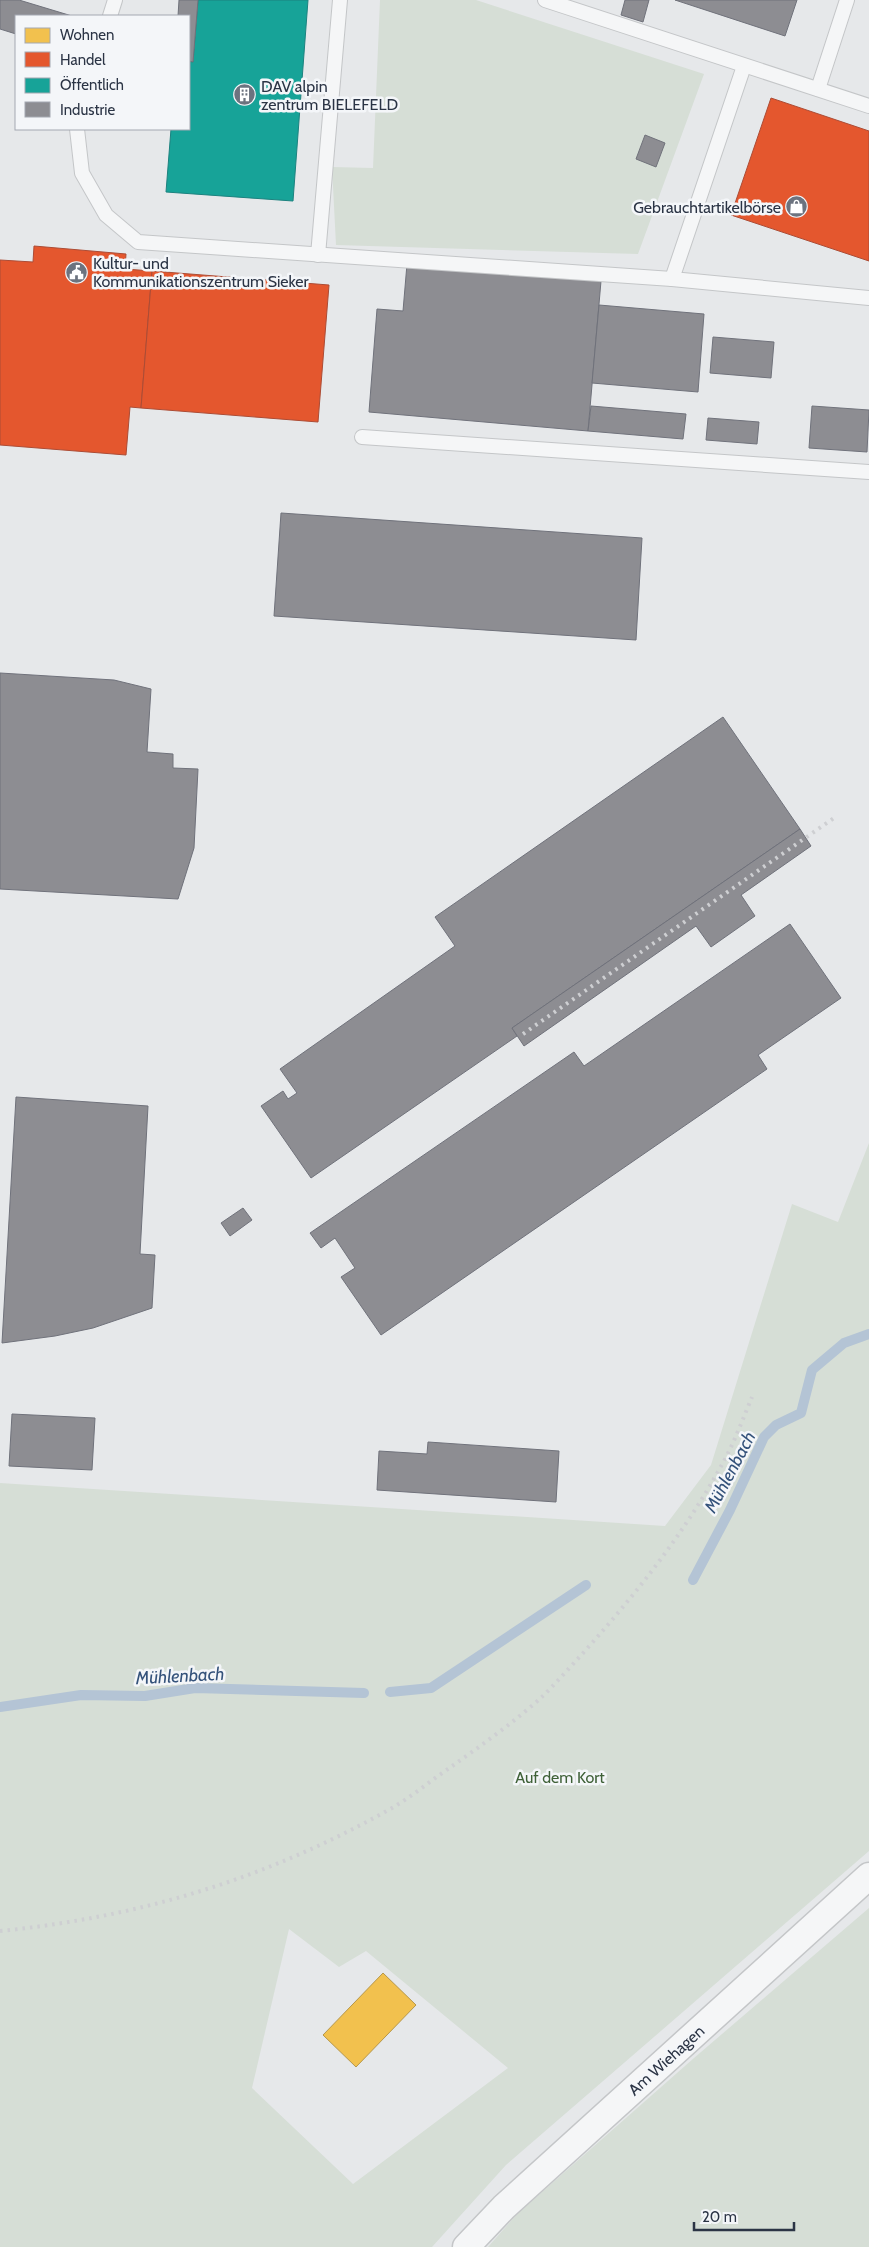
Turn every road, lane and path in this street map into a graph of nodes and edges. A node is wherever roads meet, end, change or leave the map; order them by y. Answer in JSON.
{"nodes":[{"id":1,"x":115,"y":0,"type":"edge"},
{"id":2,"x":340,"y":0,"type":"edge"},
{"id":3,"x":545,"y":0,"type":"edge"},
{"id":4,"x":847,"y":0,"type":"edge"},
{"id":5,"x":110,"y":15,"type":"edge"},
{"id":6,"x":744,"y":66,"type":"junction"},
{"id":7,"x":818,"y":89,"type":"junction"},
{"id":8,"x":869,"y":106,"type":"edge"},
{"id":9,"x":77,"y":130,"type":"edge"},
{"id":10,"x":318,"y":255,"type":"junction"},
{"id":11,"x":672,"y":279,"type":"junction"},
{"id":12,"x":869,"y":298,"type":"edge"},
{"id":13,"x":362,"y":437,"type":"dead end"},
{"id":14,"x":869,"y":472,"type":"edge"},
{"id":15,"x":869,"y":1876,"type":"edge"},
{"id":16,"x":466,"y":2247,"type":"edge"}],
"edges":[{"from":1,"to":5,"type":"lane"},
{"from":2,"to":10,"type":"lane"},
{"from":3,"to":6,"type":"lane"},
{"from":4,"to":7,"type":"lane"},
{"from":6,"to":7,"type":"lane"},
{"from":6,"to":11,"type":"lane"},
{"from":7,"to":8,"type":"lane"},
{"from":9,"to":10,"type":"lane"},
{"from":10,"to":11,"type":"lane"},
{"from":11,"to":12,"type":"lane"},
{"from":13,"to":14,"type":"lane"},
{"from":15,"to":16,"type":"street","name":"Am Wiehagen"}]}
